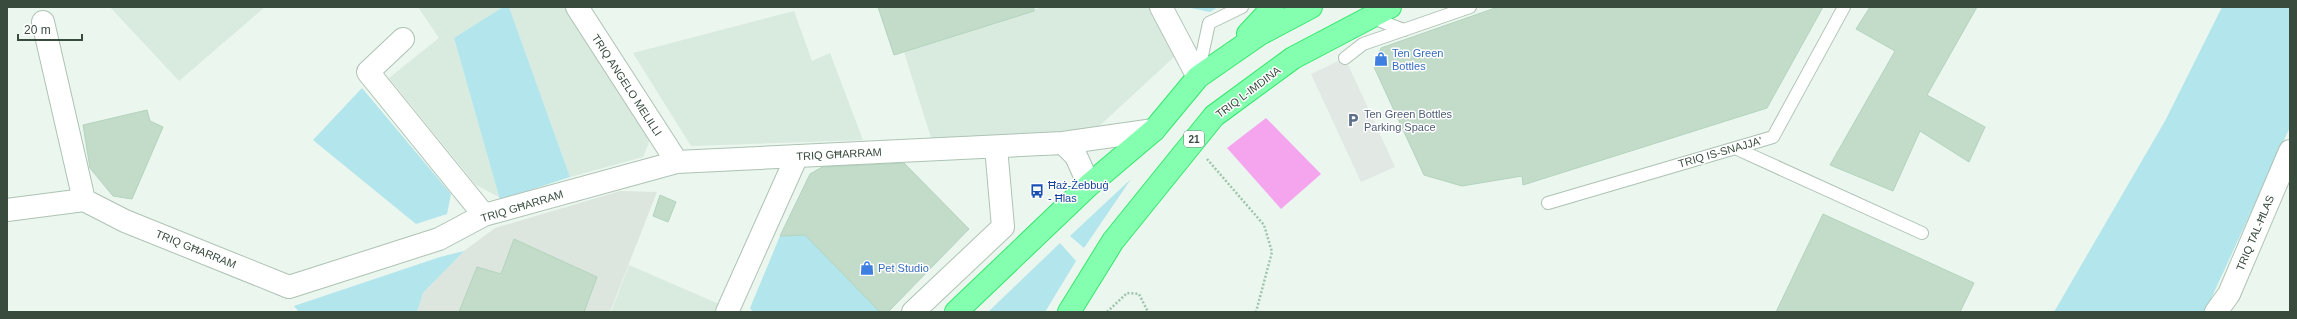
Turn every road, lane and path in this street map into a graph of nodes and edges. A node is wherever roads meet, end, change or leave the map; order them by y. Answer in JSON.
{"nodes":[{"id":1,"x":576,"y":7,"type":"edge"},
{"id":2,"x":1161,"y":7,"type":"edge"},
{"id":3,"x":1242,"y":7,"type":"edge"},
{"id":4,"x":1273,"y":7,"type":"edge"},
{"id":5,"x":1311,"y":7,"type":"edge"},
{"id":6,"x":1390,"y":7,"type":"edge"},
{"id":7,"x":1470,"y":7,"type":"edge"},
{"id":8,"x":1844,"y":7,"type":"edge"},
{"id":9,"x":1368,"y":17,"type":"junction"},
{"id":10,"x":43,"y":22,"type":"dead end"},
{"id":11,"x":1404,"y":30,"type":"junction"},
{"id":12,"x":403,"y":39,"type":"dead end"},
{"id":13,"x":1225,"y":58,"type":"junction"},
{"id":14,"x":1345,"y":58,"type":"dead end"},
{"id":15,"x":1198,"y":77,"type":"junction"},
{"id":16,"x":1154,"y":130,"type":"junction"},
{"id":17,"x":1192,"y":142,"type":"junction"},
{"id":18,"x":1062,"y":144,"type":"junction"},
{"id":19,"x":996,"y":147,"type":"junction"},
{"id":20,"x":1734,"y":148,"type":"junction"},
{"id":21,"x":2290,"y":152,"type":"edge"},
{"id":22,"x":797,"y":156,"type":"junction"},
{"id":23,"x":677,"y":162,"type":"junction"},
{"id":24,"x":1089,"y":185,"type":"junction"},
{"id":25,"x":84,"y":200,"type":"junction"},
{"id":26,"x":1548,"y":203,"type":"dead end"},
{"id":27,"x":7,"y":210,"type":"edge"},
{"id":28,"x":484,"y":215,"type":"junction"},
{"id":29,"x":1922,"y":233,"type":"dead end"},
{"id":30,"x":727,"y":312,"type":"edge"},
{"id":31,"x":913,"y":312,"type":"edge"},
{"id":32,"x":956,"y":312,"type":"edge"},
{"id":33,"x":1069,"y":312,"type":"edge"},
{"id":34,"x":1107,"y":312,"type":"edge"},
{"id":35,"x":1148,"y":312,"type":"edge"},
{"id":36,"x":1256,"y":312,"type":"edge"},
{"id":37,"x":2217,"y":312,"type":"edge"}],
"edges":[{"from":1,"to":23,"type":"street","name":"TRIQ ANGELO MELILLI"},
{"from":2,"to":15,"type":"street"},
{"from":3,"to":15,"type":"lane"},
{"from":4,"to":13,"type":"highway"},
{"from":5,"to":13,"type":"highway"},
{"from":6,"to":9,"type":"highway","name":"TRIQ L-IMDINA","number":"21"},
{"from":7,"to":11,"type":"lane"},
{"from":8,"to":20,"type":"lane","name":"TRIQ IS-SNAJJA'"},
{"from":9,"to":11,"type":"lane"},
{"from":9,"to":17,"type":"highway","name":"TRIQ L-IMDINA","number":"21"},
{"from":10,"to":25,"type":"street"},
{"from":11,"to":14,"type":"lane"},
{"from":12,"to":28,"type":"street"},
{"from":13,"to":15,"type":"highway"},
{"from":15,"to":16,"type":"highway"},
{"from":16,"to":18,"type":"street","name":"TRIQ GĦARRAM"},
{"from":16,"to":24,"type":"highway"},
{"from":17,"to":33,"type":"highway","name":"TRIQ L-IMDINA","number":"21"},
{"from":17,"to":36,"type":"path"},
{"from":18,"to":19,"type":"street","name":"TRIQ GĦARRAM"},
{"from":18,"to":24,"type":"street"},
{"from":19,"to":22,"type":"street","name":"TRIQ GĦARRAM"},
{"from":19,"to":31,"type":"street"},
{"from":20,"to":26,"type":"lane","name":"TRIQ IS-SNAJJA'"},
{"from":20,"to":29,"type":"lane"},
{"from":21,"to":37,"type":"street","name":"TRIQ TAL-ĦLAS"},
{"from":22,"to":23,"type":"street","name":"TRIQ GĦARRAM"},
{"from":22,"to":30,"type":"street"},
{"from":23,"to":28,"type":"street","name":"TRIQ GĦARRAM"},
{"from":24,"to":32,"type":"highway"},
{"from":25,"to":27,"type":"street"},
{"from":25,"to":28,"type":"street","name":"TRIQ GĦARRAM"},
{"from":34,"to":35,"type":"path"}]}
